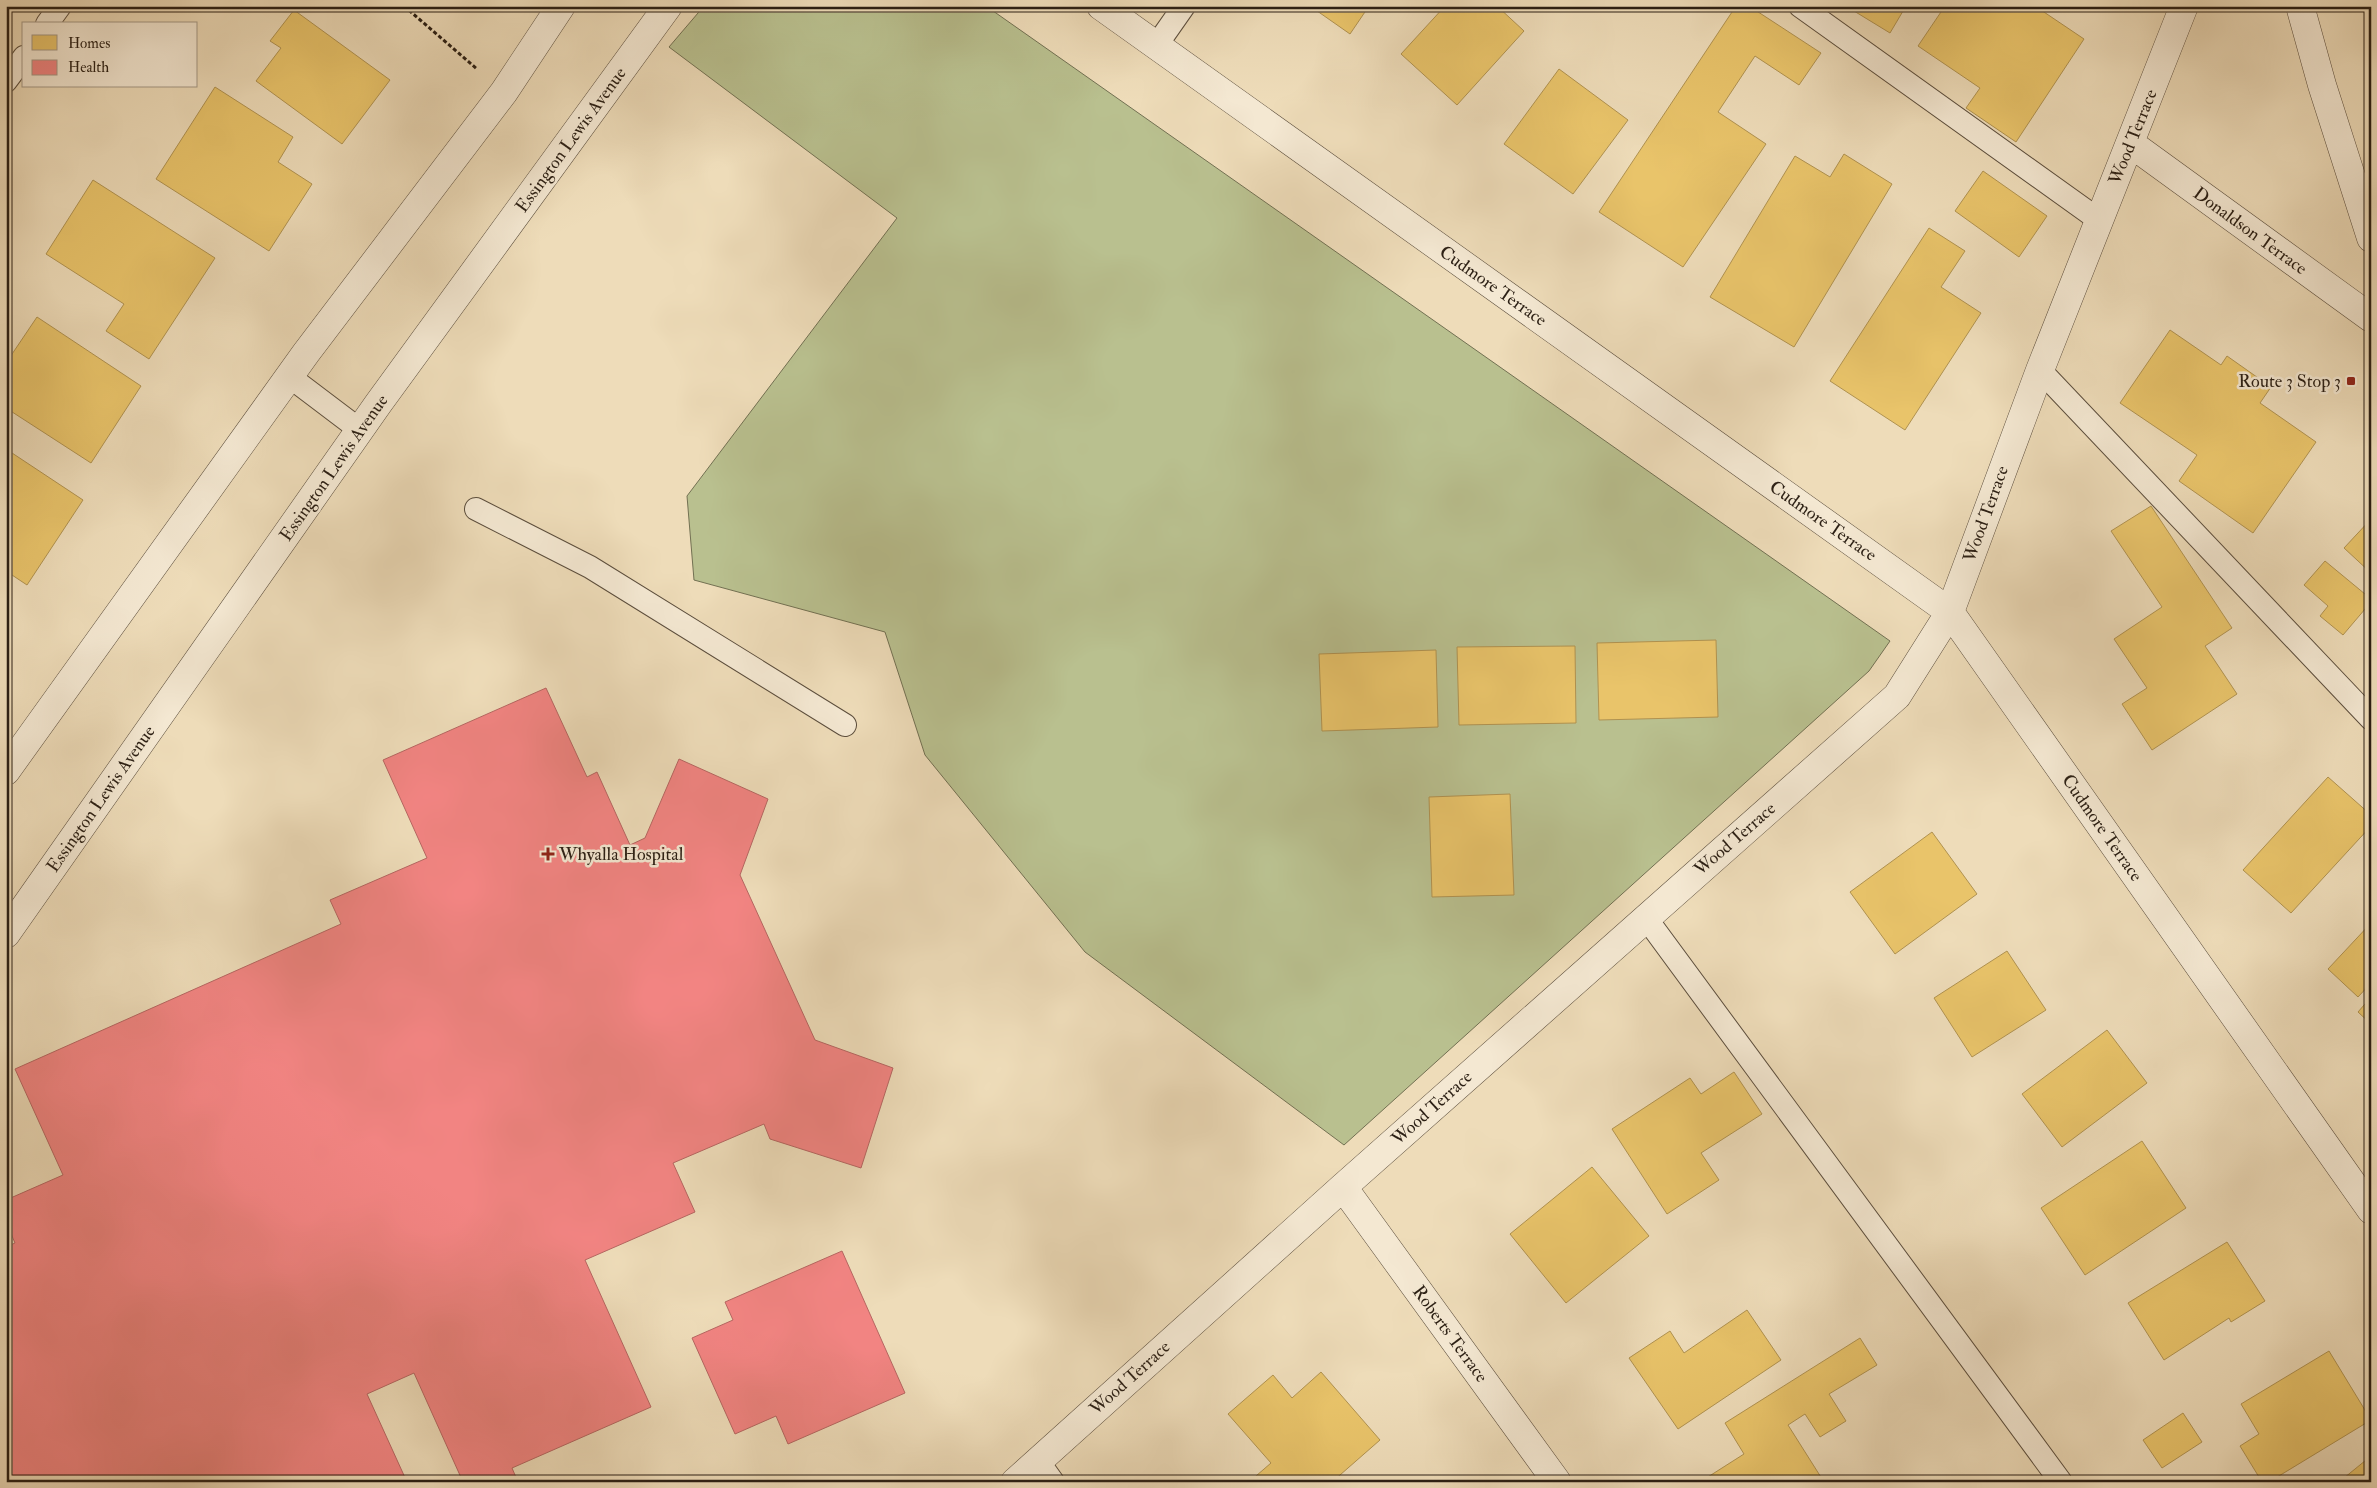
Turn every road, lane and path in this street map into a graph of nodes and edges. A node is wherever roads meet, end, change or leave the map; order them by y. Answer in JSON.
{"nodes":[{"id":1,"x":60,"y":6,"type":"edge"},
{"id":2,"x":404,"y":6,"type":"edge"},
{"id":3,"x":561,"y":6,"type":"edge"},
{"id":4,"x":668,"y":6,"type":"edge"},
{"id":5,"x":1101,"y":6,"type":"edge"},
{"id":6,"x":1184,"y":6,"type":"edge"},
{"id":7,"x":1800,"y":6,"type":"edge"},
{"id":8,"x":2184,"y":6,"type":"edge"},
{"id":9,"x":2300,"y":6,"type":"edge"},
{"id":10,"x":48,"y":22,"type":"edge"},
{"id":11,"x":1156,"y":46,"type":"junction"},
{"id":12,"x":22,"y":60,"type":"edge"},
{"id":13,"x":6,"y":82,"type":"edge"},
{"id":14,"x":504,"y":92,"type":"junction"},
{"id":15,"x":2130,"y":143,"type":"junction"},
{"id":16,"x":2100,"y":220,"type":"junction"},
{"id":17,"x":2371,"y":238,"type":"edge"},
{"id":18,"x":2371,"y":318,"type":"edge"},
{"id":19,"x":2040,"y":370,"type":"junction"},
{"id":20,"x":290,"y":377,"type":"junction"},
{"id":21,"x":360,"y":430,"type":"junction"},
{"id":22,"x":476,"y":508,"type":"dead end"},
{"id":23,"x":1950,"y":612,"type":"junction"},
{"id":24,"x":2371,"y":719,"type":"edge"},
{"id":25,"x":845,"y":725,"type":"dead end"},
{"id":26,"x":6,"y":771,"type":"edge"},
{"id":27,"x":1646,"y":918,"type":"junction"},
{"id":28,"x":6,"y":934,"type":"edge"},
{"id":29,"x":1343,"y":1187,"type":"junction"},
{"id":30,"x":2371,"y":1210,"type":"edge"},
{"id":31,"x":1046,"y":1471,"type":"edge"},
{"id":32,"x":1014,"y":1482,"type":"edge"},
{"id":33,"x":1557,"y":1482,"type":"edge"},
{"id":34,"x":2061,"y":1482,"type":"edge"}],
"edges":[{"from":1,"to":10,"type":"lane"},
{"from":2,"to":14,"type":"path"},
{"from":3,"to":14,"type":"street"},
{"from":4,"to":21,"type":"street","name":"Essington Lewis Avenue"},
{"from":5,"to":11,"type":"street","name":"Cudmore Terrace"},
{"from":6,"to":11,"type":"lane"},
{"from":7,"to":16,"type":"lane"},
{"from":8,"to":15,"type":"street","name":"Wood Terrace"},
{"from":9,"to":17,"type":"street"},
{"from":11,"to":23,"type":"street","name":"Cudmore Terrace"},
{"from":12,"to":13,"type":"lane"},
{"from":14,"to":20,"type":"street"},
{"from":15,"to":16,"type":"street","name":"Wood Terrace"},
{"from":15,"to":18,"type":"street","name":"Donaldson Terrace"},
{"from":16,"to":19,"type":"street","name":"Wood Terrace"},
{"from":19,"to":23,"type":"street","name":"Wood Terrace"},
{"from":19,"to":24,"type":"lane"},
{"from":20,"to":21,"type":"lane"},
{"from":20,"to":26,"type":"street"},
{"from":21,"to":28,"type":"street","name":"Essington Lewis Avenue"},
{"from":22,"to":25,"type":"lane"},
{"from":23,"to":27,"type":"street","name":"Wood Terrace"},
{"from":23,"to":30,"type":"street","name":"Cudmore Terrace"},
{"from":27,"to":29,"type":"street","name":"Wood Terrace"},
{"from":27,"to":34,"type":"lane"},
{"from":29,"to":31,"type":"street","name":"Wood Terrace"},
{"from":29,"to":33,"type":"street","name":"Roberts Terrace"},
{"from":31,"to":32,"type":"street","name":"Wood Terrace"}]}
